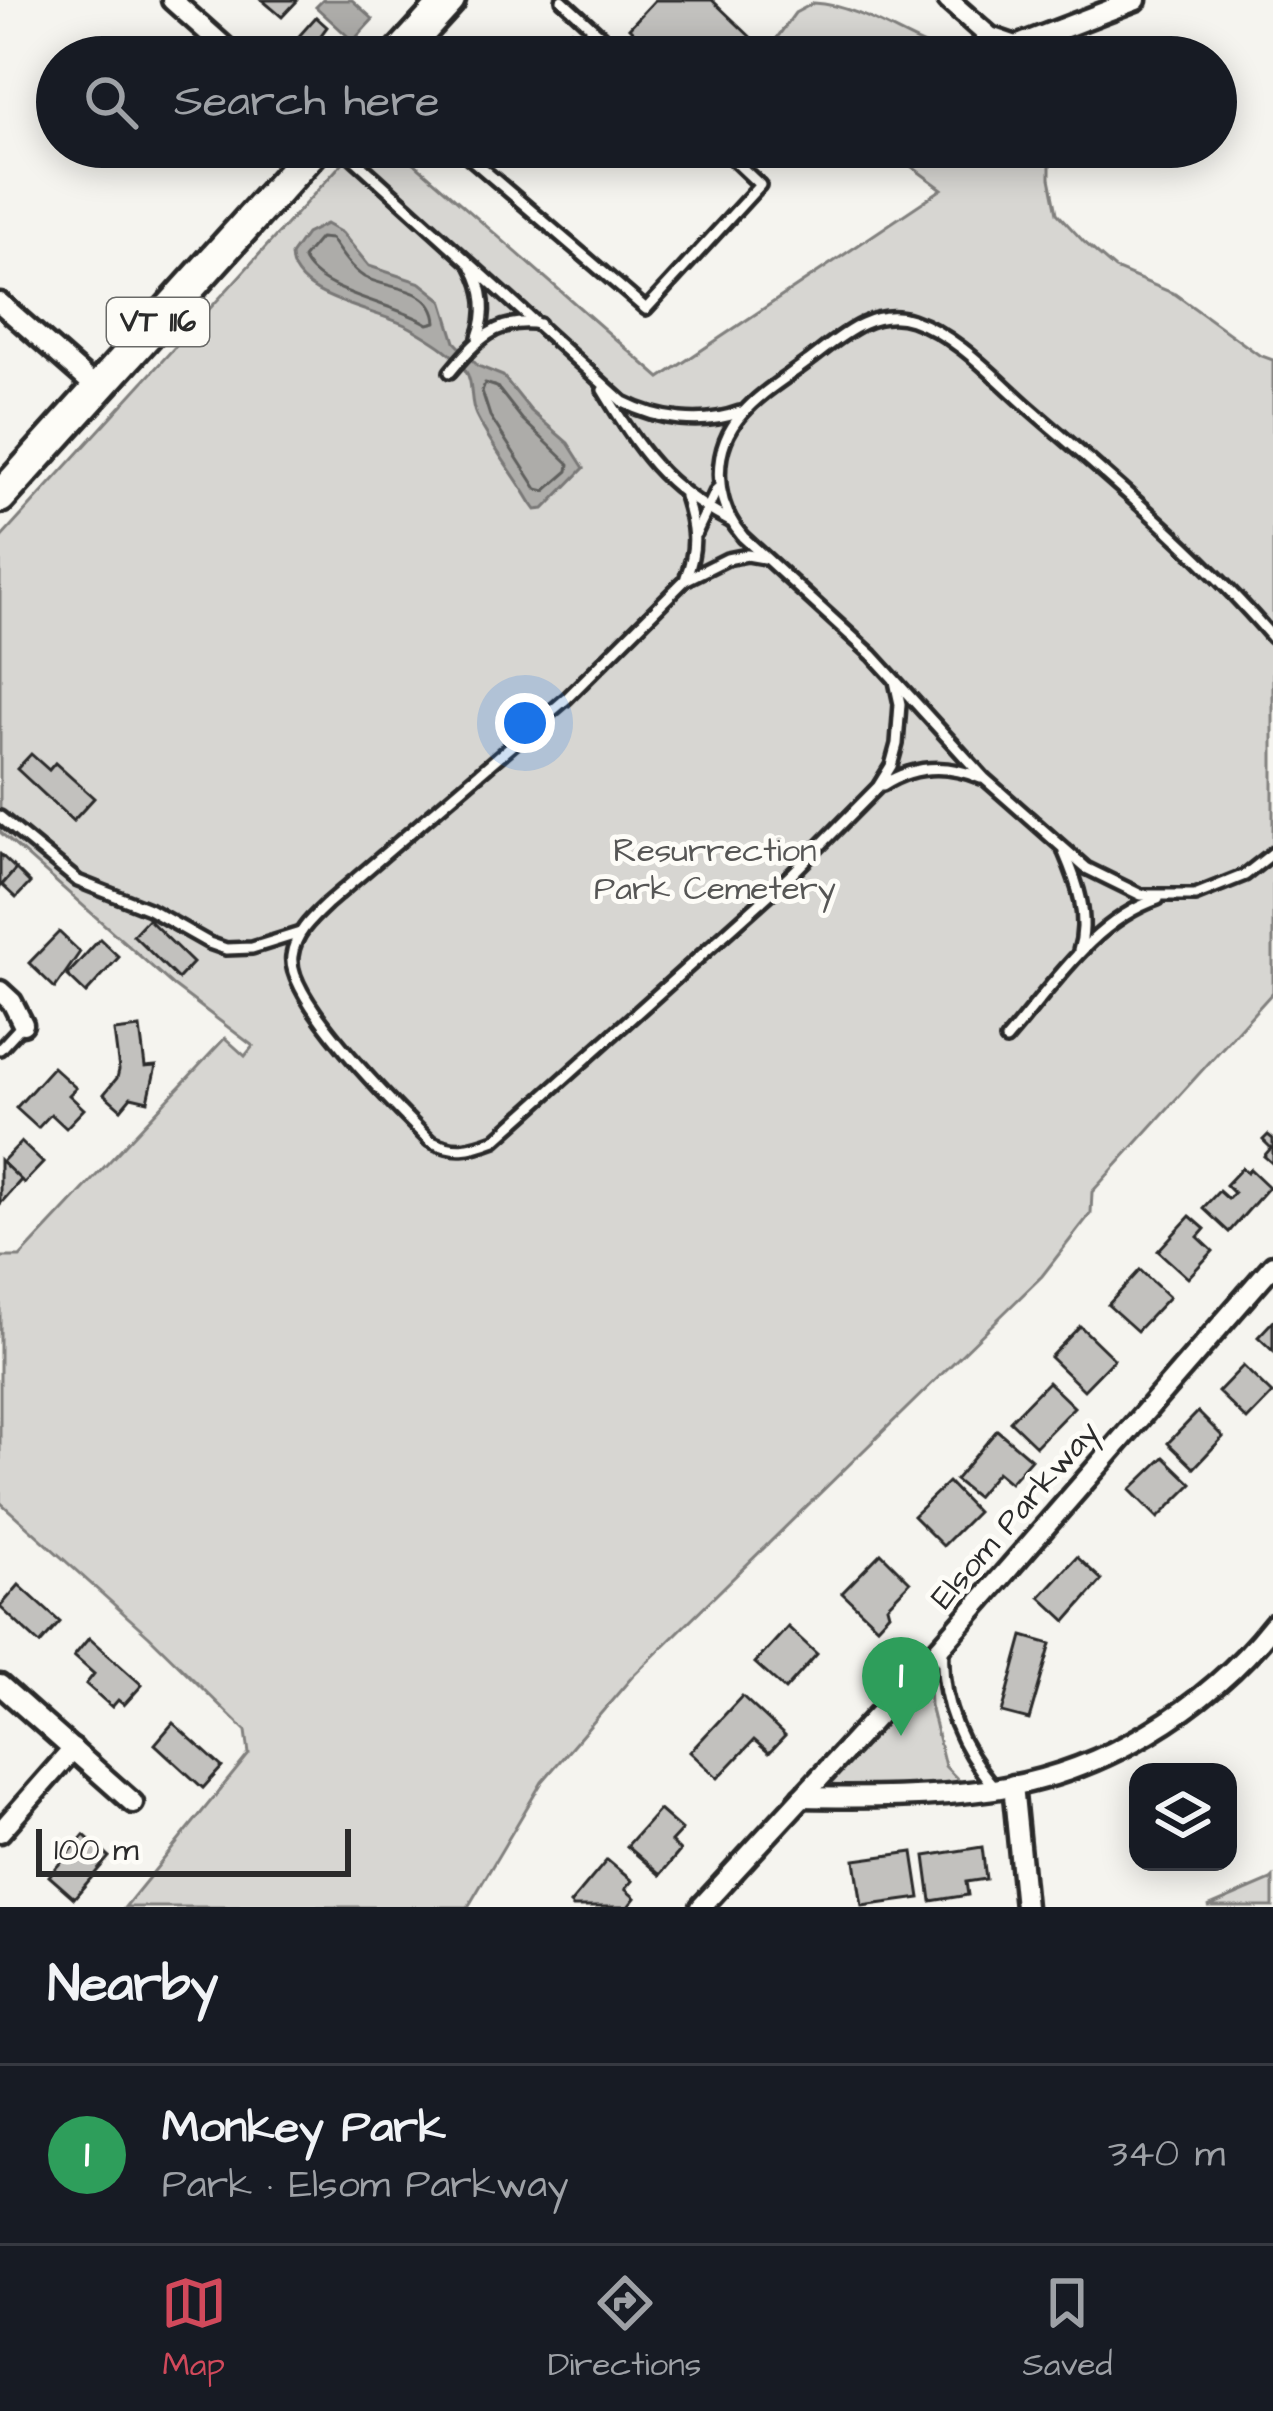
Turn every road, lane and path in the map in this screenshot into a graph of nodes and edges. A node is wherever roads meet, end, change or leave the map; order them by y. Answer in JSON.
{"nodes":[{"id":1,"x":172,"y":0,"type":"edge"},
{"id":2,"x":449,"y":0,"type":"edge"},
{"id":3,"x":562,"y":0,"type":"edge"},
{"id":4,"x":948,"y":0,"type":"edge"},
{"id":5,"x":1136,"y":0,"type":"edge"},
{"id":6,"x":212,"y":36,"type":"edge"},
{"id":7,"x":416,"y":36,"type":"edge"},
{"id":8,"x":601,"y":36,"type":"edge"},
{"id":9,"x":989,"y":36,"type":"edge"},
{"id":10,"x":1042,"y":36,"type":"edge"},
{"id":11,"x":297,"y":168,"type":"edge"},
{"id":12,"x":365,"y":168,"type":"edge"},
{"id":13,"x":482,"y":168,"type":"edge"},
{"id":14,"x":742,"y":168,"type":"edge"},
{"id":15,"x":468,"y":259,"type":"junction"},
{"id":16,"x":0,"y":302,"type":"edge"},
{"id":17,"x":539,"y":324,"type":"junction"},
{"id":18,"x":474,"y":344,"type":"junction"},
{"id":19,"x":450,"y":372,"type":"dead end"},
{"id":20,"x":600,"y":385,"type":"junction"},
{"id":21,"x":98,"y":389,"type":"junction"},
{"id":22,"x":745,"y":410,"type":"junction"},
{"id":23,"x":718,"y":486,"type":"junction"},
{"id":24,"x":685,"y":496,"type":"junction"},
{"id":25,"x":0,"y":497,"type":"edge"},
{"id":26,"x":707,"y":509,"type":"junction"},
{"id":27,"x":730,"y":521,"type":"junction"},
{"id":28,"x":696,"y":533,"type":"junction"},
{"id":29,"x":764,"y":558,"type":"junction"},
{"id":30,"x":685,"y":580,"type":"junction"},
{"id":31,"x":1273,"y":638,"type":"edge"},
{"id":32,"x":895,"y":681,"type":"junction"},
{"id":33,"x":985,"y":779,"type":"junction"},
{"id":34,"x":878,"y":788,"type":"junction"},
{"id":35,"x":0,"y":818,"type":"edge"},
{"id":36,"x":1064,"y":851,"type":"junction"},
{"id":37,"x":1273,"y":853,"type":"edge"},
{"id":38,"x":1163,"y":897,"type":"junction"},
{"id":39,"x":300,"y":933,"type":"junction"},
{"id":40,"x":1074,"y":961,"type":"junction"},
{"id":41,"x":0,"y":992,"type":"edge"},
{"id":42,"x":0,"y":1017,"type":"edge"},
{"id":43,"x":23,"y":1024,"type":"junction"},
{"id":44,"x":1006,"y":1040,"type":"dead end"},
{"id":45,"x":0,"y":1048,"type":"edge"},
{"id":46,"x":1273,"y":1265,"type":"edge"},
{"id":47,"x":1273,"y":1625,"type":"edge"},
{"id":48,"x":943,"y":1644,"type":"junction"},
{"id":49,"x":0,"y":1685,"type":"edge"},
{"id":50,"x":73,"y":1750,"type":"junction"},
{"id":51,"x":1004,"y":1787,"type":"junction"},
{"id":52,"x":802,"y":1797,"type":"junction"},
{"id":53,"x":134,"y":1803,"type":"dead end"},
{"id":54,"x":0,"y":1832,"type":"edge"},
{"id":55,"x":700,"y":1907,"type":"edge"},
{"id":56,"x":1025,"y":1907,"type":"edge"}],
"edges":[{"from":1,"to":6,"type":"street"},
{"from":2,"to":7,"type":"main road"},
{"from":3,"to":8,"type":"lane"},
{"from":4,"to":9,"type":"street"},
{"from":5,"to":10,"type":"street"},
{"from":11,"to":21,"type":"main road","number":"VT 116"},
{"from":12,"to":15,"type":"lane"},
{"from":13,"to":14,"type":"lane"},
{"from":15,"to":17,"type":"lane"},
{"from":15,"to":18,"type":"lane"},
{"from":16,"to":21,"type":"street"},
{"from":17,"to":18,"type":"lane"},
{"from":17,"to":20,"type":"lane"},
{"from":18,"to":19,"type":"lane"},
{"from":20,"to":22,"type":"lane"},
{"from":20,"to":24,"type":"lane"},
{"from":21,"to":25,"type":"main road","number":"VT 116"},
{"from":22,"to":23,"type":"lane"},
{"from":22,"to":31,"type":"lane"},
{"from":23,"to":26,"type":"lane"},
{"from":23,"to":27,"type":"lane"},
{"from":24,"to":26,"type":"lane"},
{"from":24,"to":28,"type":"lane"},
{"from":26,"to":27,"type":"lane"},
{"from":26,"to":28,"type":"lane"},
{"from":27,"to":29,"type":"lane"},
{"from":28,"to":30,"type":"lane"},
{"from":29,"to":30,"type":"lane"},
{"from":29,"to":32,"type":"lane"},
{"from":30,"to":39,"type":"lane"},
{"from":32,"to":33,"type":"lane"},
{"from":32,"to":34,"type":"lane"},
{"from":33,"to":34,"type":"lane"},
{"from":33,"to":36,"type":"lane"},
{"from":34,"to":39,"type":"lane"},
{"from":35,"to":39,"type":"lane"},
{"from":36,"to":38,"type":"lane"},
{"from":36,"to":40,"type":"lane"},
{"from":37,"to":38,"type":"lane"},
{"from":38,"to":40,"type":"lane"},
{"from":40,"to":44,"type":"lane"},
{"from":41,"to":43,"type":"street"},
{"from":42,"to":43,"type":"street"},
{"from":43,"to":45,"type":"lane"},
{"from":46,"to":48,"type":"street","name":"Elsom Parkway"},
{"from":47,"to":51,"type":"street"},
{"from":48,"to":51,"type":"lane"},
{"from":48,"to":52,"type":"street","name":"Elsom Parkway"},
{"from":49,"to":50,"type":"street"},
{"from":50,"to":53,"type":"street"},
{"from":50,"to":54,"type":"street"},
{"from":51,"to":52,"type":"street"},
{"from":51,"to":56,"type":"street"},
{"from":52,"to":55,"type":"street","name":"Elsom Parkway"}]}
